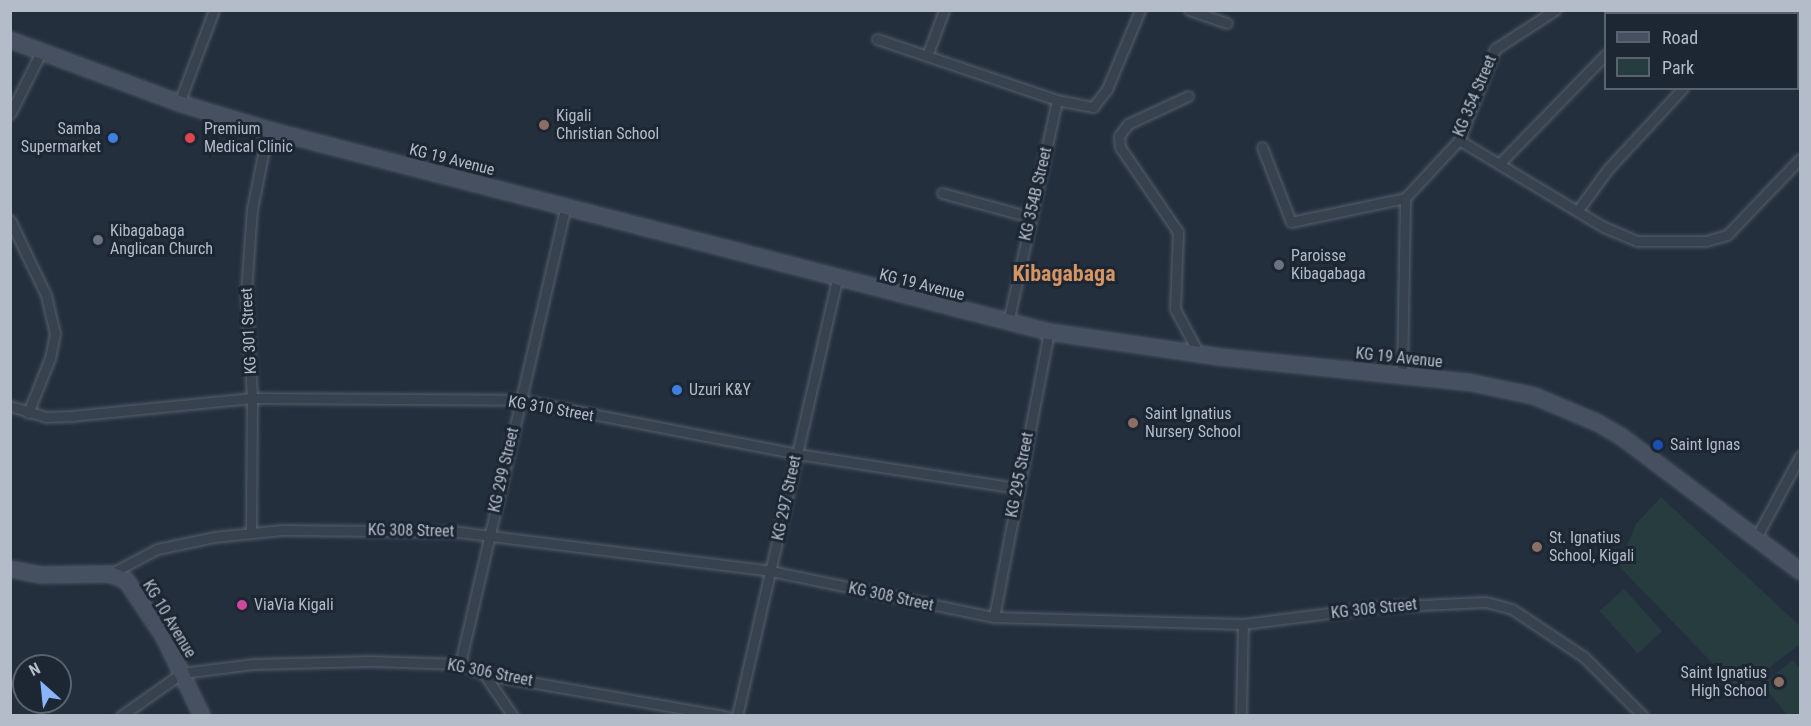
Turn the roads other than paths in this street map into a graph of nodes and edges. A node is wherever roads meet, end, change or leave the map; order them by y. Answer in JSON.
{"nodes":[{"id":1,"x":214,"y":10,"type":"edge"},
{"id":2,"x":944,"y":10,"type":"edge"},
{"id":3,"x":1140,"y":10,"type":"edge"},
{"id":4,"x":1189,"y":10,"type":"edge"},
{"id":5,"x":1554,"y":11,"type":"edge"},
{"id":6,"x":1227,"y":23,"type":"dead end"},
{"id":7,"x":877,"y":39,"type":"dead end"},
{"id":8,"x":10,"y":40,"type":"edge"},
{"id":9,"x":42,"y":50,"type":"junction"},
{"id":10,"x":1604,"y":55,"type":"edge"},
{"id":11,"x":927,"y":56,"type":"junction"},
{"id":12,"x":1681,"y":90,"type":"edge"},
{"id":13,"x":1188,"y":96,"type":"dead end"},
{"id":14,"x":1057,"y":100,"type":"junction"},
{"id":15,"x":178,"y":103,"type":"junction"},
{"id":16,"x":10,"y":114,"type":"edge"},
{"id":17,"x":268,"y":130,"type":"junction"},
{"id":18,"x":1459,"y":140,"type":"junction"},
{"id":19,"x":1262,"y":147,"type":"dead end"},
{"id":20,"x":1800,"y":159,"type":"edge"},
{"id":21,"x":1500,"y":163,"type":"junction"},
{"id":22,"x":942,"y":193,"type":"dead end"},
{"id":23,"x":1405,"y":198,"type":"junction"},
{"id":24,"x":566,"y":206,"type":"junction"},
{"id":25,"x":1578,"y":210,"type":"junction"},
{"id":26,"x":1030,"y":217,"type":"junction"},
{"id":27,"x":10,"y":220,"type":"edge"},
{"id":28,"x":837,"y":280,"type":"junction"},
{"id":29,"x":1008,"y":323,"type":"junction"},
{"id":30,"x":1049,"y":332,"type":"junction"},
{"id":31,"x":1200,"y":354,"type":"junction"},
{"id":32,"x":1402,"y":374,"type":"junction"},
{"id":33,"x":252,"y":398,"type":"junction"},
{"id":34,"x":520,"y":400,"type":"junction"},
{"id":35,"x":10,"y":406,"type":"edge"},
{"id":36,"x":28,"y":413,"type":"junction"},
{"id":37,"x":796,"y":454,"type":"junction"},
{"id":38,"x":1800,"y":456,"type":"edge"},
{"id":39,"x":1017,"y":488,"type":"junction"},
{"id":40,"x":251,"y":533,"type":"junction"},
{"id":41,"x":489,"y":535,"type":"junction"},
{"id":42,"x":1756,"y":538,"type":"junction"},
{"id":43,"x":10,"y":569,"type":"edge"},
{"id":44,"x":771,"y":571,"type":"junction"},
{"id":45,"x":1800,"y":571,"type":"edge"},
{"id":46,"x":110,"y":574,"type":"junction"},
{"id":47,"x":994,"y":617,"type":"junction"},
{"id":48,"x":1243,"y":624,"type":"junction"},
{"id":49,"x":459,"y":664,"type":"junction"},
{"id":50,"x":182,"y":673,"type":"junction"},
{"id":51,"x":484,"y":674,"type":"junction"},
{"id":52,"x":121,"y":716,"type":"edge"},
{"id":53,"x":202,"y":716,"type":"edge"},
{"id":54,"x":513,"y":716,"type":"edge"},
{"id":55,"x":725,"y":716,"type":"edge"},
{"id":56,"x":737,"y":716,"type":"edge"},
{"id":57,"x":1241,"y":716,"type":"edge"},
{"id":58,"x":1643,"y":716,"type":"edge"}],
"edges":[{"from":1,"to":15,"type":"street"},
{"from":2,"to":11,"type":"street"},
{"from":3,"to":14,"type":"street"},
{"from":4,"to":6,"type":"street"},
{"from":5,"to":18,"type":"street","name":"KG 354 Street"},
{"from":7,"to":11,"type":"street"},
{"from":8,"to":9,"type":"main road","name":"KG 19 Avenue"},
{"from":9,"to":15,"type":"main road","name":"KG 19 Avenue"},
{"from":9,"to":16,"type":"street"},
{"from":10,"to":21,"type":"street"},
{"from":11,"to":14,"type":"street"},
{"from":12,"to":25,"type":"street"},
{"from":13,"to":31,"type":"street"},
{"from":14,"to":26,"type":"street","name":"KG 354B Street"},
{"from":15,"to":17,"type":"main road","name":"KG 19 Avenue"},
{"from":17,"to":24,"type":"main road","name":"KG 19 Avenue"},
{"from":17,"to":33,"type":"street","name":"KG 301 Street"},
{"from":18,"to":21,"type":"street"},
{"from":18,"to":23,"type":"street","name":"KG 354 Street"},
{"from":19,"to":23,"type":"street"},
{"from":20,"to":25,"type":"street"},
{"from":21,"to":25,"type":"street"},
{"from":22,"to":26,"type":"street"},
{"from":23,"to":32,"type":"street"},
{"from":24,"to":28,"type":"main road","name":"KG 19 Avenue"},
{"from":24,"to":34,"type":"street","name":"KG 299 Street"},
{"from":26,"to":29,"type":"street","name":"KG 354B Street"},
{"from":27,"to":36,"type":"street"},
{"from":28,"to":29,"type":"main road","name":"KG 19 Avenue"},
{"from":28,"to":37,"type":"street","name":"KG 297 Street"},
{"from":29,"to":30,"type":"main road","name":"KG 19 Avenue"},
{"from":30,"to":31,"type":"main road","name":"KG 19 Avenue"},
{"from":30,"to":39,"type":"street","name":"KG 295 Street"},
{"from":31,"to":32,"type":"main road","name":"KG 19 Avenue"},
{"from":32,"to":42,"type":"main road","name":"KG 19 Avenue"},
{"from":33,"to":34,"type":"street","name":"KG 310 Street"},
{"from":33,"to":36,"type":"street","name":"KG 310 Street"},
{"from":33,"to":40,"type":"street","name":"KG 301 Street"},
{"from":34,"to":37,"type":"street","name":"KG 310 Street"},
{"from":34,"to":41,"type":"street","name":"KG 299 Street"},
{"from":35,"to":36,"type":"street","name":"KG 310 Street"},
{"from":37,"to":39,"type":"street","name":"KG 310 Street"},
{"from":37,"to":44,"type":"street","name":"KG 297 Street"},
{"from":38,"to":42,"type":"street"},
{"from":39,"to":47,"type":"street","name":"KG 295 Street"},
{"from":40,"to":41,"type":"street","name":"KG 308 Street"},
{"from":40,"to":46,"type":"street","name":"KG 308 Street"},
{"from":41,"to":44,"type":"street","name":"KG 308 Street"},
{"from":41,"to":49,"type":"street","name":"KG 299 Street"},
{"from":42,"to":45,"type":"main road","name":"KG 19 Avenue"},
{"from":43,"to":46,"type":"main road"},
{"from":44,"to":47,"type":"street","name":"KG 308 Street"},
{"from":44,"to":56,"type":"street","name":"KG 297 Street"},
{"from":46,"to":50,"type":"main road","name":"KG 10 Avenue"},
{"from":47,"to":48,"type":"street","name":"KG 308 Street"},
{"from":48,"to":57,"type":"street"},
{"from":48,"to":58,"type":"street","name":"KG 308 Street"},
{"from":49,"to":50,"type":"street","name":"KG 306 Street"},
{"from":49,"to":51,"type":"street","name":"KG 306 Street"},
{"from":50,"to":52,"type":"street"},
{"from":50,"to":53,"type":"main road","name":"KG 10 Avenue"},
{"from":51,"to":54,"type":"street"},
{"from":51,"to":55,"type":"street","name":"KG 306 Street"}]}
